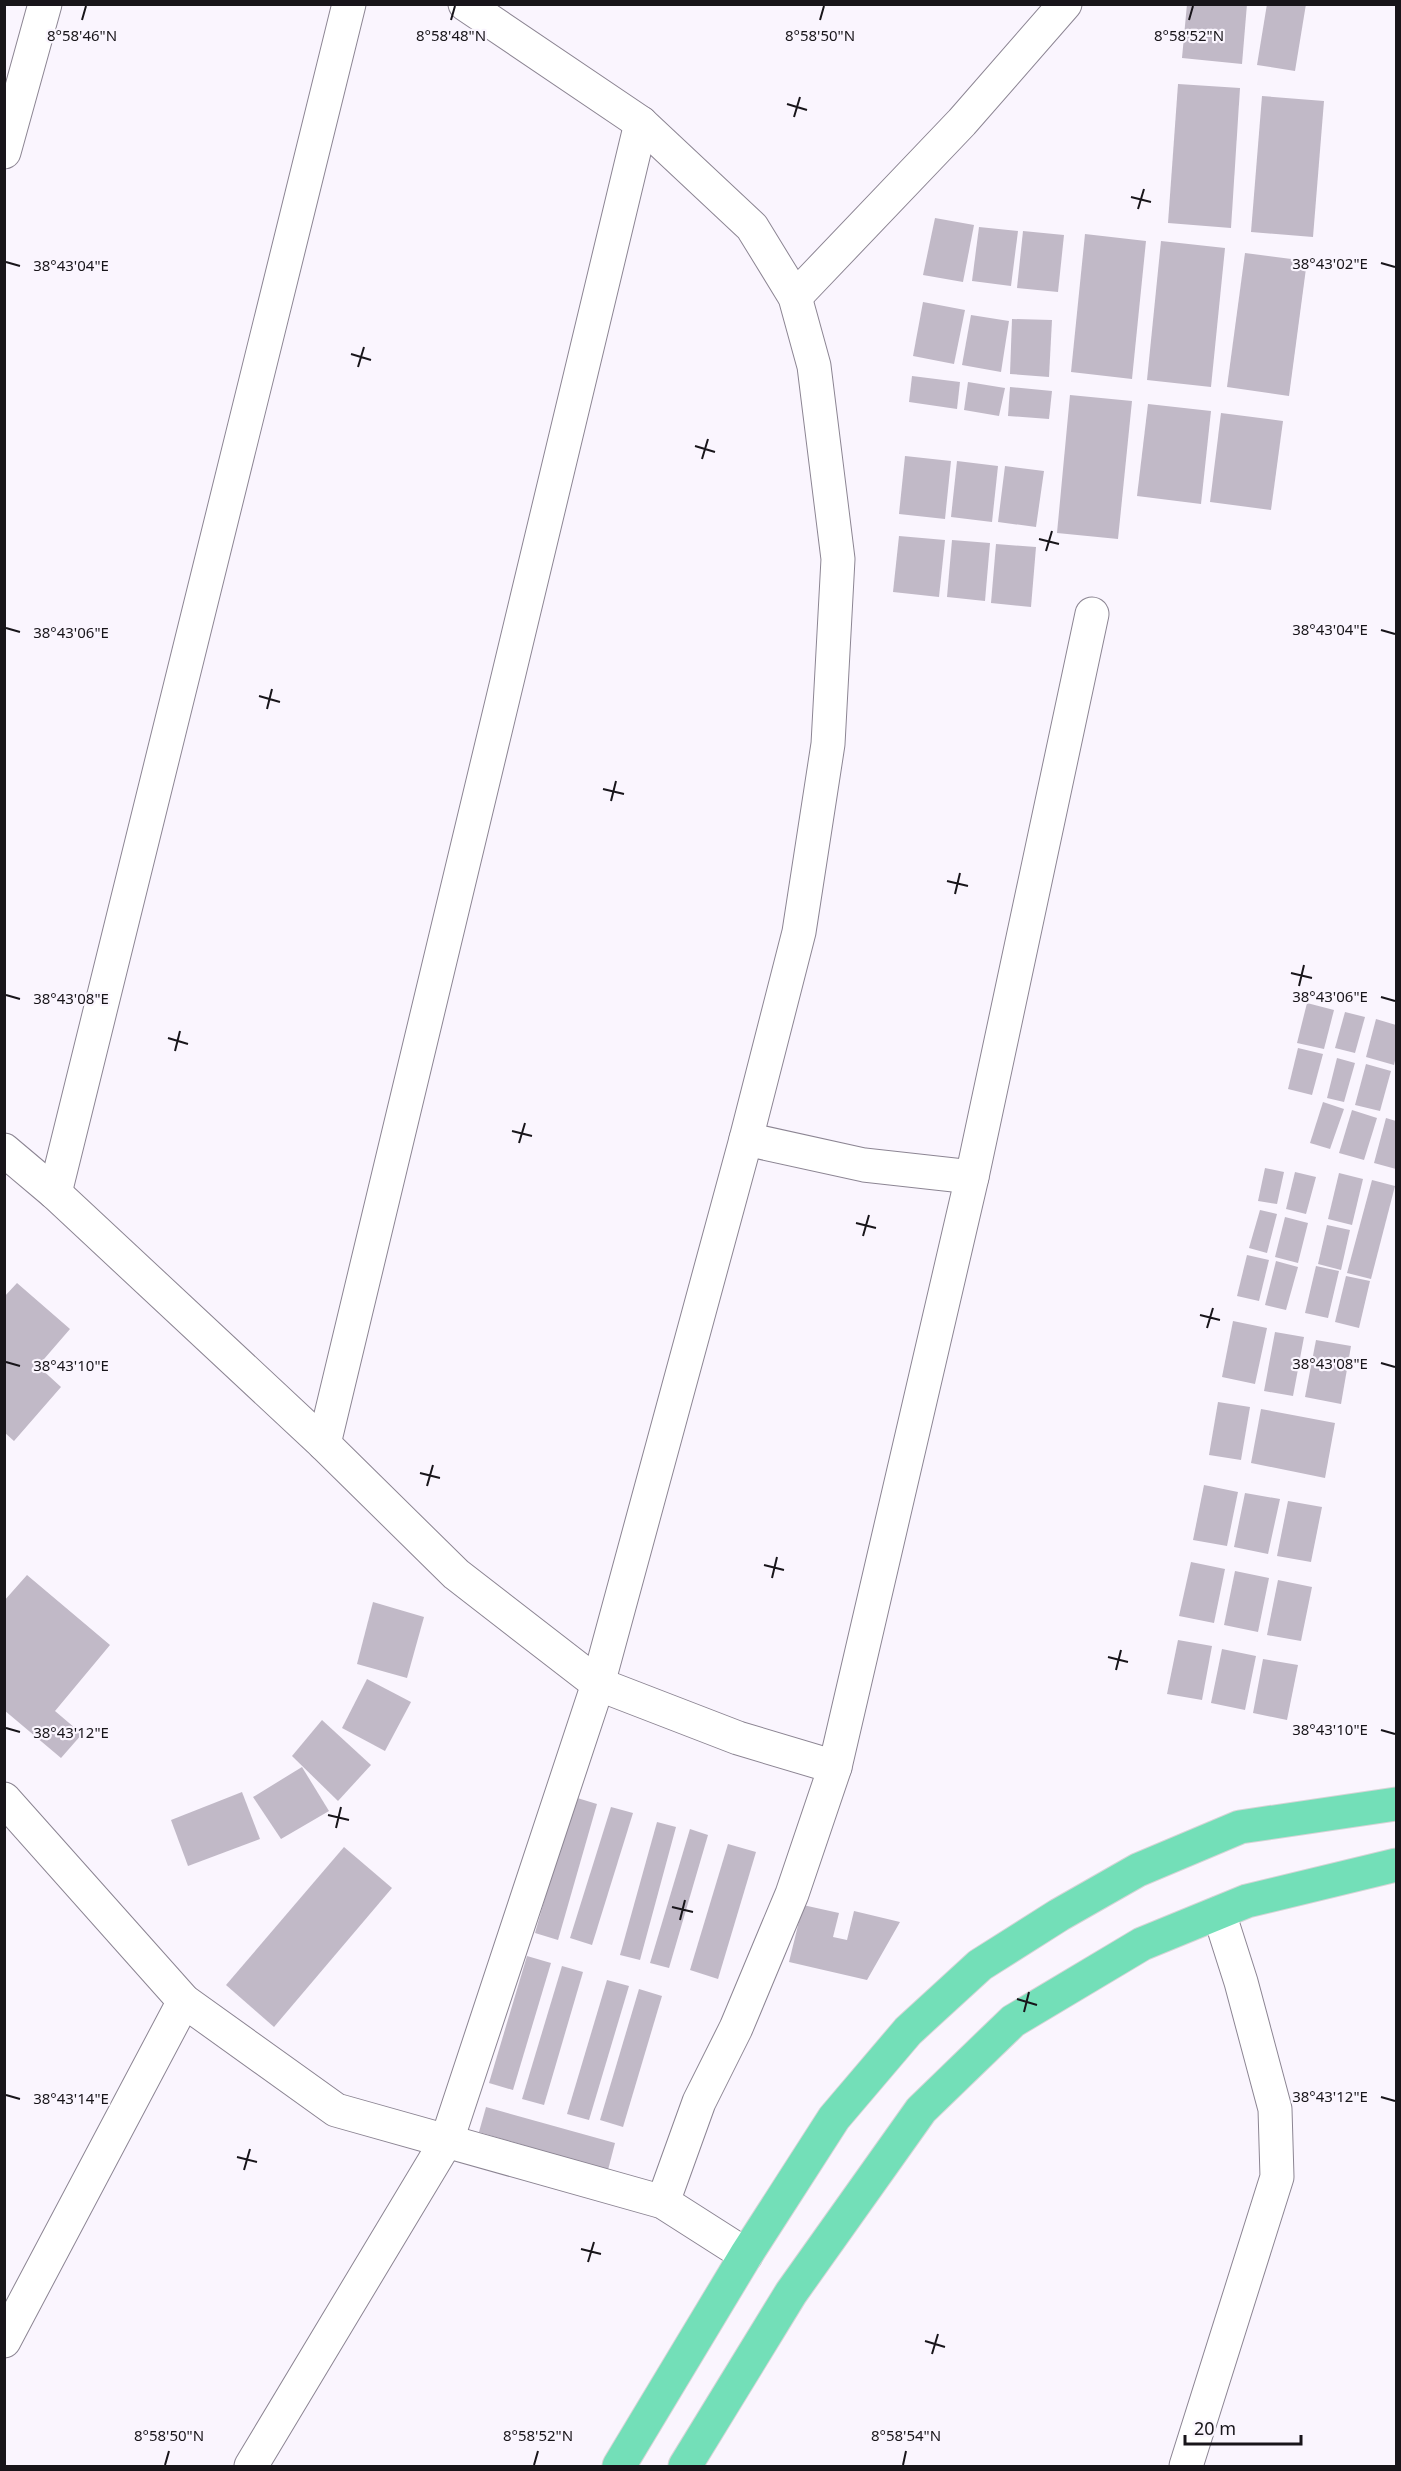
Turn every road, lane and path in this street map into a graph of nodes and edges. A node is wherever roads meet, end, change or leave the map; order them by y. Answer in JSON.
{"nodes":[{"id":1,"x":45,"y":4,"type":"edge"},
{"id":2,"x":349,"y":4,"type":"edge"},
{"id":3,"x":465,"y":4,"type":"edge"},
{"id":4,"x":1065,"y":4,"type":"edge"},
{"id":5,"x":641,"y":123,"type":"junction"},
{"id":6,"x":4,"y":152,"type":"edge"},
{"id":7,"x":795,"y":297,"type":"junction"},
{"id":8,"x":1092,"y":614,"type":"dead end"},
{"id":9,"x":746,"y":1139,"type":"junction"},
{"id":10,"x":4,"y":1150,"type":"edge"},
{"id":11,"x":972,"y":1177,"type":"junction"},
{"id":12,"x":55,"y":1193,"type":"junction"},
{"id":13,"x":324,"y":1444,"type":"junction"},
{"id":14,"x":598,"y":1684,"type":"junction"},
{"id":15,"x":835,"y":1767,"type":"junction"},
{"id":16,"x":5,"y":1802,"type":"edge"},
{"id":17,"x":1390,"y":1804,"type":"edge"},
{"id":18,"x":1393,"y":1865,"type":"edge"},
{"id":19,"x":1218,"y":1913,"type":"junction"},
{"id":20,"x":184,"y":2001,"type":"junction"},
{"id":21,"x":447,"y":2140,"type":"junction"},
{"id":22,"x":663,"y":2202,"type":"junction"},
{"id":23,"x":746,"y":2255,"type":"junction"},
{"id":24,"x":4,"y":2341,"type":"edge"},
{"id":25,"x":251,"y":2466,"type":"edge"},
{"id":26,"x":619,"y":2466,"type":"edge"},
{"id":27,"x":685,"y":2466,"type":"edge"},
{"id":28,"x":1186,"y":2466,"type":"edge"}],
"edges":[{"from":1,"to":6,"type":"street"},
{"from":2,"to":12,"type":"street"},
{"from":3,"to":5,"type":"street"},
{"from":4,"to":7,"type":"street"},
{"from":5,"to":7,"type":"street"},
{"from":5,"to":13,"type":"street"},
{"from":7,"to":9,"type":"street"},
{"from":8,"to":11,"type":"street"},
{"from":9,"to":11,"type":"street"},
{"from":9,"to":14,"type":"street"},
{"from":10,"to":12,"type":"street"},
{"from":11,"to":15,"type":"street"},
{"from":12,"to":13,"type":"street"},
{"from":13,"to":14,"type":"street"},
{"from":14,"to":15,"type":"street"},
{"from":14,"to":21,"type":"street"},
{"from":15,"to":22,"type":"street"},
{"from":16,"to":20,"type":"street"},
{"from":17,"to":23,"type":"main road"},
{"from":18,"to":19,"type":"main road"},
{"from":19,"to":27,"type":"main road"},
{"from":19,"to":28,"type":"street"},
{"from":20,"to":21,"type":"street"},
{"from":20,"to":24,"type":"street"},
{"from":21,"to":22,"type":"street"},
{"from":21,"to":25,"type":"street"},
{"from":22,"to":23,"type":"street"},
{"from":23,"to":26,"type":"main road"}]}
